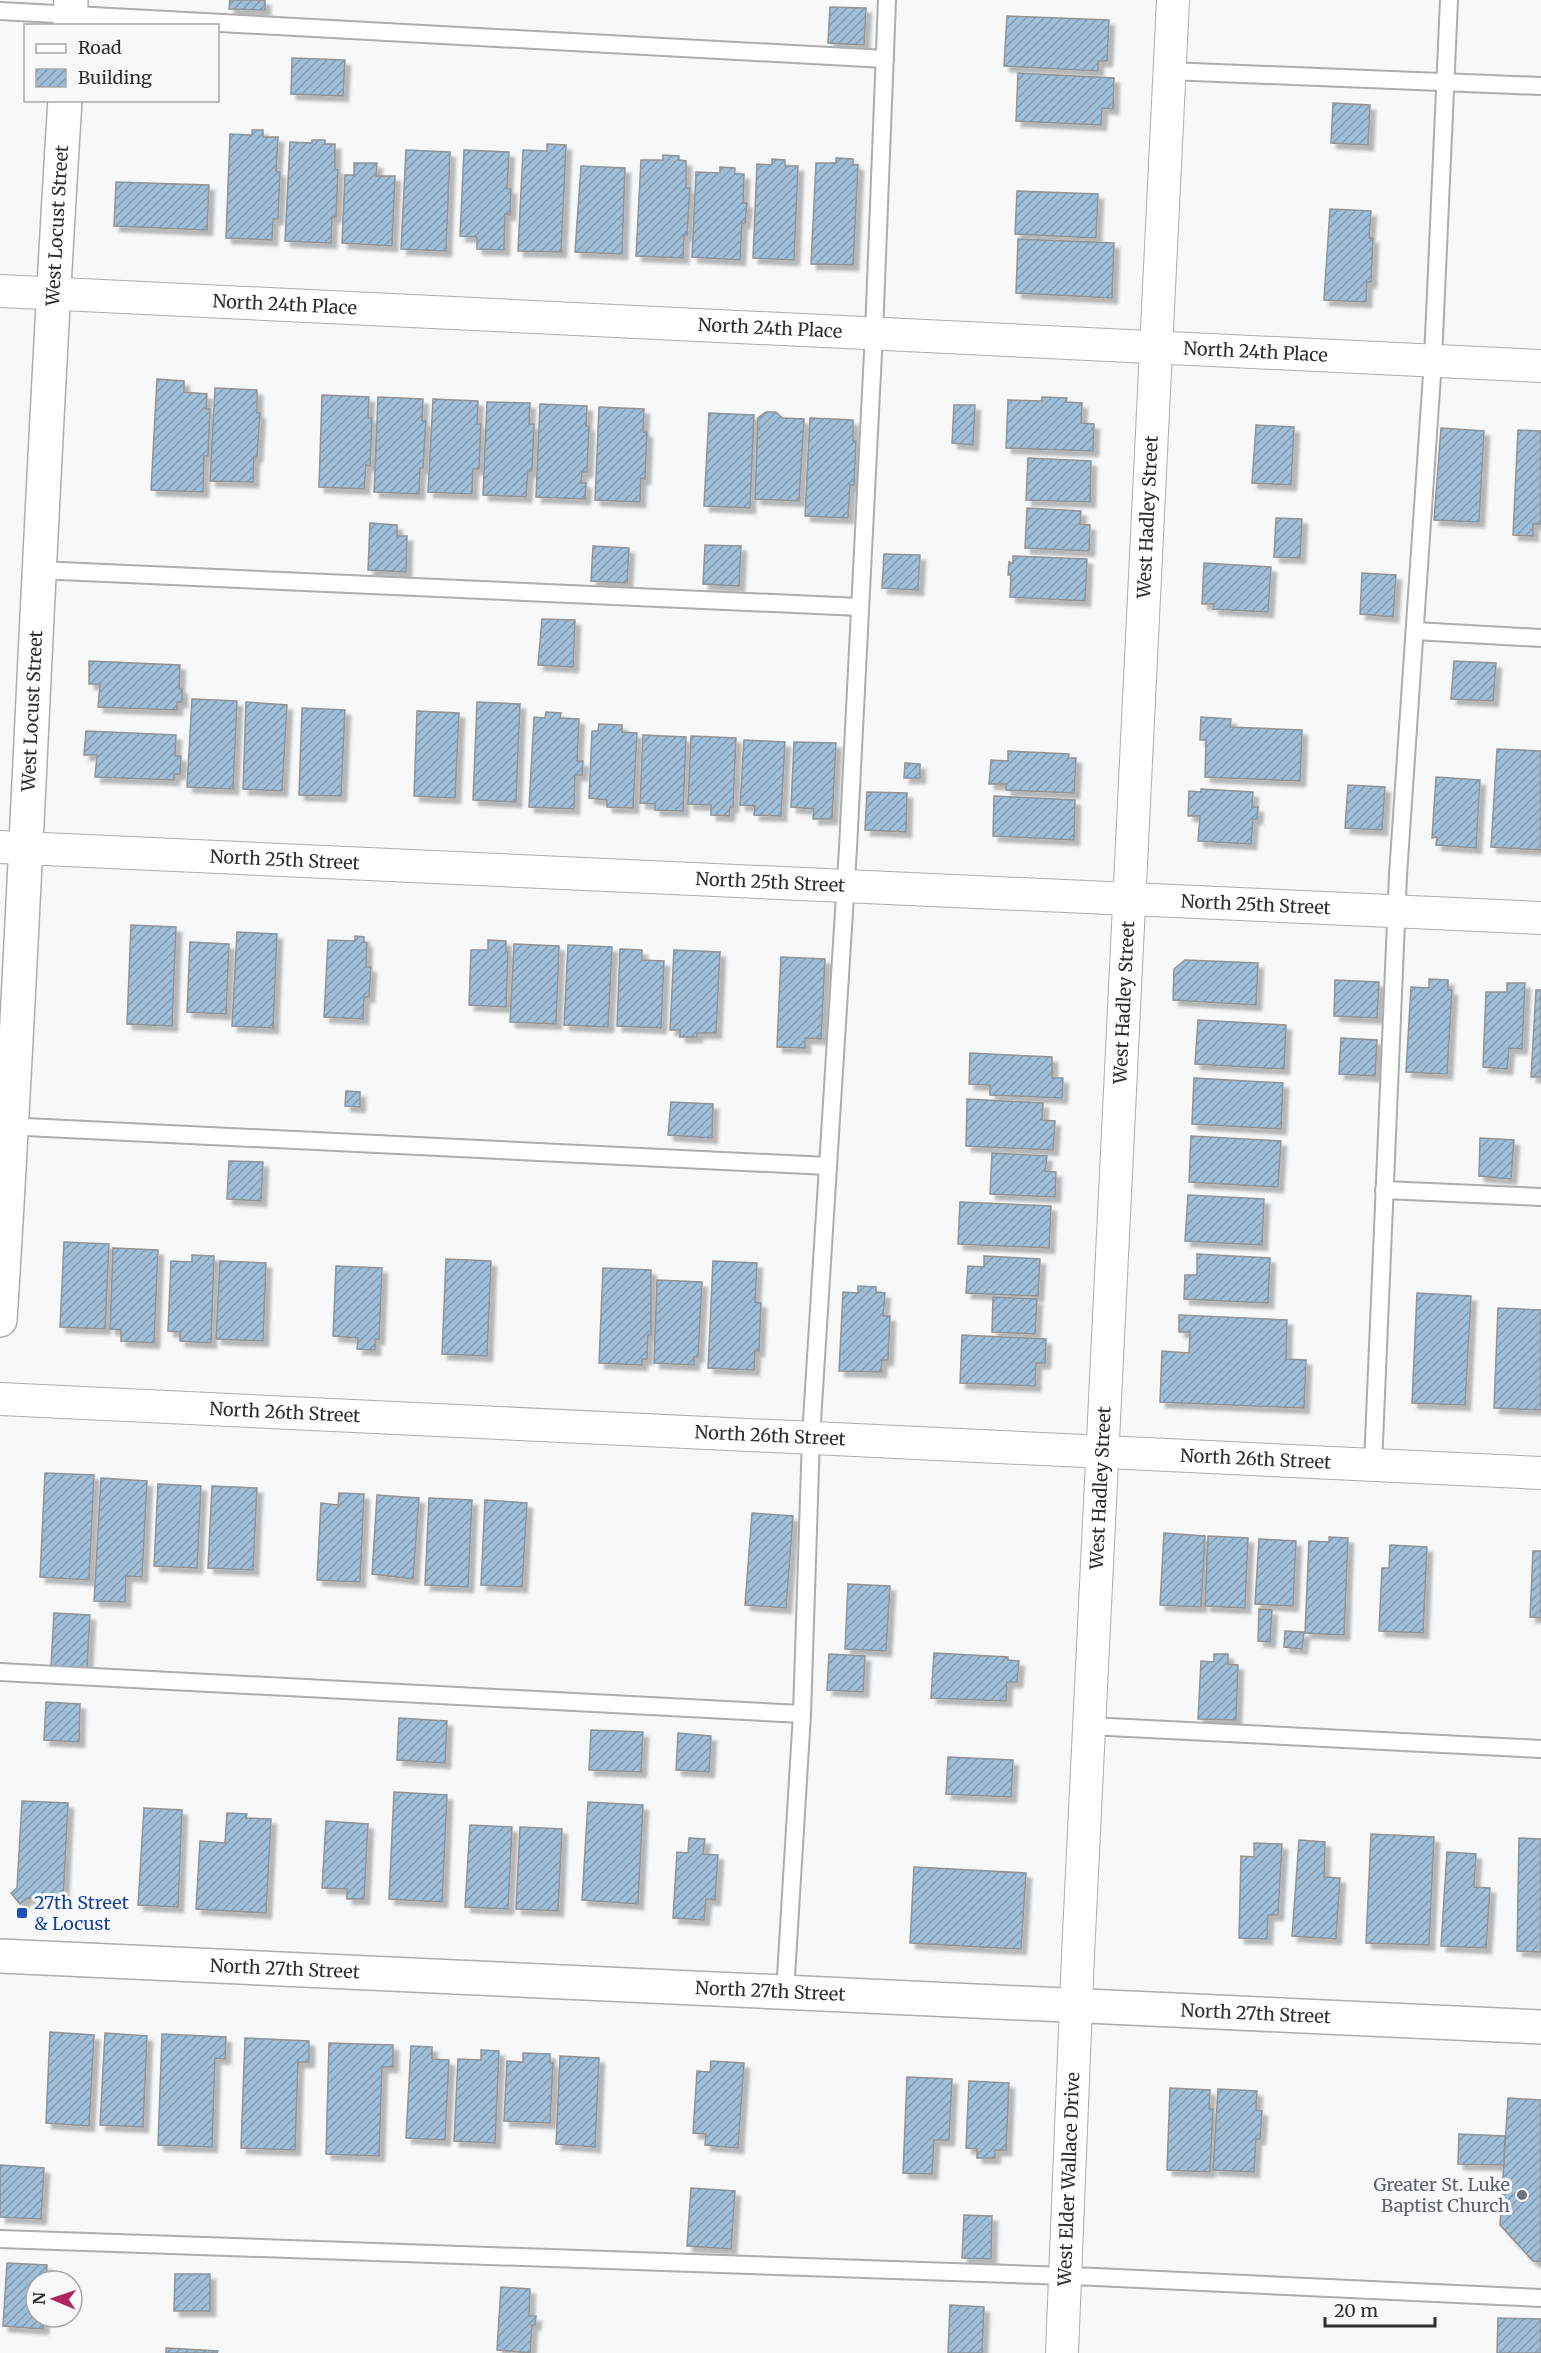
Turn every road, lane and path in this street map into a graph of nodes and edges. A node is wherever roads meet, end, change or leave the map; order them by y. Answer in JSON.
{"nodes":[{"id":1,"x":887,"y":0,"type":"edge"},
{"id":2,"x":1173,"y":0,"type":"edge"},
{"id":3,"x":1449,"y":0,"type":"edge"},
{"id":4,"x":0,"y":11,"type":"edge"},
{"id":5,"x":71,"y":13,"type":"edge"},
{"id":6,"x":885,"y":59,"type":"junction"},
{"id":7,"x":1169,"y":71,"type":"junction"},
{"id":8,"x":1446,"y":81,"type":"junction"},
{"id":9,"x":1541,"y":86,"type":"edge"},
{"id":10,"x":65,"y":102,"type":"edge"},
{"id":11,"x":0,"y":291,"type":"edge"},
{"id":12,"x":52,"y":293,"type":"junction"},
{"id":13,"x":874,"y":333,"type":"junction"},
{"id":14,"x":1155,"y":346,"type":"junction"},
{"id":15,"x":1433,"y":360,"type":"junction"},
{"id":16,"x":1541,"y":366,"type":"edge"},
{"id":17,"x":38,"y":570,"type":"junction"},
{"id":18,"x":860,"y":607,"type":"junction"},
{"id":19,"x":1415,"y":631,"type":"junction"},
{"id":20,"x":1541,"y":638,"type":"edge"},
{"id":21,"x":13,"y":848,"type":"edge"},
{"id":22,"x":846,"y":885,"type":"junction"},
{"id":23,"x":1129,"y":898,"type":"junction"},
{"id":24,"x":1396,"y":911,"type":"junction"},
{"id":25,"x":1541,"y":918,"type":"edge"},
{"id":26,"x":6,"y":1126,"type":"edge"},
{"id":27,"x":828,"y":1166,"type":"junction"},
{"id":28,"x":1384,"y":1190,"type":"junction"},
{"id":29,"x":1541,"y":1197,"type":"edge"},
{"id":30,"x":0,"y":1320,"type":"edge"},
{"id":31,"x":0,"y":1399,"type":"edge"},
{"id":32,"x":811,"y":1437,"type":"junction"},
{"id":33,"x":1104,"y":1451,"type":"junction"},
{"id":34,"x":1373,"y":1465,"type":"junction"},
{"id":35,"x":1541,"y":1473,"type":"edge"},
{"id":36,"x":0,"y":1672,"type":"edge"},
{"id":37,"x":802,"y":1714,"type":"junction"},
{"id":38,"x":1089,"y":1726,"type":"junction"},
{"id":39,"x":1541,"y":1749,"type":"edge"},
{"id":40,"x":0,"y":1956,"type":"edge"},
{"id":41,"x":785,"y":1993,"type":"junction"},
{"id":42,"x":1075,"y":2006,"type":"junction"},
{"id":43,"x":1541,"y":2027,"type":"edge"},
{"id":44,"x":0,"y":2239,"type":"edge"},
{"id":45,"x":1065,"y":2276,"type":"junction"},
{"id":46,"x":1541,"y":2298,"type":"edge"},
{"id":47,"x":1062,"y":2353,"type":"edge"}],
"edges":[{"from":1,"to":6,"type":"lane"},
{"from":2,"to":7,"type":"street","name":"West Hadley Street"},
{"from":3,"to":8,"type":"lane"},
{"from":4,"to":5,"type":"lane"},
{"from":5,"to":6,"type":"lane"},
{"from":6,"to":13,"type":"lane"},
{"from":7,"to":8,"type":"lane"},
{"from":7,"to":14,"type":"street","name":"West Hadley Street"},
{"from":8,"to":9,"type":"lane"},
{"from":8,"to":15,"type":"lane"},
{"from":10,"to":12,"type":"main road","name":"West Locust Street"},
{"from":11,"to":12,"type":"street","name":"North 24th Place"},
{"from":12,"to":13,"type":"street","name":"North 24th Place"},
{"from":12,"to":17,"type":"main road","name":"West Locust Street"},
{"from":13,"to":14,"type":"street","name":"North 24th Place"},
{"from":13,"to":18,"type":"lane"},
{"from":14,"to":15,"type":"street","name":"North 24th Place"},
{"from":14,"to":23,"type":"street","name":"West Hadley Street"},
{"from":15,"to":16,"type":"street","name":"North 24th Place"},
{"from":15,"to":19,"type":"lane"},
{"from":17,"to":18,"type":"lane"},
{"from":17,"to":21,"type":"main road","name":"West Locust Street"},
{"from":18,"to":22,"type":"lane"},
{"from":19,"to":20,"type":"lane"},
{"from":19,"to":24,"type":"lane"},
{"from":21,"to":22,"type":"street","name":"North 25th Street"},
{"from":21,"to":26,"type":"main road","name":"West Locust Street"},
{"from":22,"to":23,"type":"street","name":"North 25th Street"},
{"from":22,"to":27,"type":"lane"},
{"from":23,"to":24,"type":"street","name":"North 25th Street"},
{"from":23,"to":33,"type":"street","name":"West Hadley Street"},
{"from":24,"to":25,"type":"street","name":"North 25th Street"},
{"from":24,"to":28,"type":"lane"},
{"from":26,"to":27,"type":"lane"},
{"from":26,"to":30,"type":"main road","name":"West Locust Street"},
{"from":27,"to":32,"type":"lane"},
{"from":28,"to":29,"type":"lane"},
{"from":28,"to":34,"type":"lane"},
{"from":31,"to":32,"type":"street","name":"North 26th Street"},
{"from":32,"to":33,"type":"street","name":"North 26th Street"},
{"from":32,"to":37,"type":"lane"},
{"from":33,"to":34,"type":"street","name":"North 26th Street"},
{"from":33,"to":38,"type":"street","name":"West Hadley Street"},
{"from":34,"to":35,"type":"street","name":"North 26th Street"},
{"from":36,"to":37,"type":"lane"},
{"from":37,"to":41,"type":"lane"},
{"from":38,"to":39,"type":"lane"},
{"from":38,"to":42,"type":"street","name":"West Hadley Street"},
{"from":40,"to":41,"type":"main road","name":"North 27th Street"},
{"from":41,"to":42,"type":"main road","name":"North 27th Street"},
{"from":42,"to":43,"type":"main road","name":"North 27th Street"},
{"from":42,"to":45,"type":"street","name":"West Elder Wallace Drive"},
{"from":44,"to":45,"type":"lane"},
{"from":45,"to":46,"type":"lane"},
{"from":45,"to":47,"type":"street","name":"West Elder Wallace Drive"}]}
